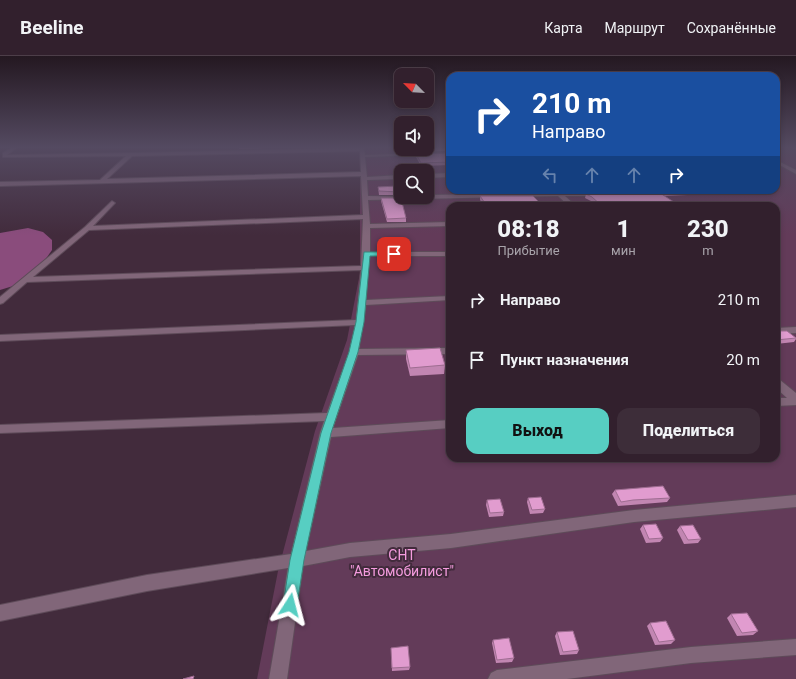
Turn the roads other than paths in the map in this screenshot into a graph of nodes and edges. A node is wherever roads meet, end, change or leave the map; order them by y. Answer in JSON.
{"nodes":[{"id":1,"x":107,"y":177,"type":"edge"},
{"id":2,"x":317,"y":177,"type":"edge"},
{"id":3,"x":364,"y":177,"type":"edge"},
{"id":4,"x":102,"y":182,"type":"junction"},
{"id":5,"x":0,"y":184,"type":"edge"},
{"id":6,"x":603,"y":194,"type":"edge"},
{"id":7,"x":559,"y":195,"type":"junction"},
{"id":8,"x":366,"y":198,"type":"junction"},
{"id":9,"x":568,"y":202,"type":"edge"},
{"id":10,"x":112,"y":203,"type":"dead end"},
{"id":11,"x":366,"y":217,"type":"junction"},
{"id":12,"x":446,"y":224,"type":"edge"},
{"id":13,"x":367,"y":226,"type":"junction"},
{"id":14,"x":87,"y":228,"type":"junction"},
{"id":15,"x":366,"y":254,"type":"junction"},
{"id":16,"x":446,"y":254,"type":"edge"},
{"id":17,"x":365,"y":268,"type":"junction"},
{"id":18,"x":26,"y":280,"type":"junction"},
{"id":19,"x":446,"y":298,"type":"edge"},
{"id":20,"x":0,"y":301,"type":"edge"},
{"id":21,"x":362,"y":303,"type":"junction"},
{"id":22,"x":360,"y":322,"type":"junction"},
{"id":23,"x":796,"y":330,"type":"edge"},
{"id":24,"x":780,"y":332,"type":"edge"},
{"id":25,"x":0,"y":338,"type":"edge"},
{"id":26,"x":446,"y":351,"type":"edge"},
{"id":27,"x":354,"y":352,"type":"junction"},
{"id":28,"x":780,"y":386,"type":"edge"},
{"id":29,"x":796,"y":400,"type":"edge"},
{"id":30,"x":780,"y":402,"type":"edge"},
{"id":31,"x":330,"y":417,"type":"junction"},
{"id":32,"x":446,"y":424,"type":"edge"},
{"id":33,"x":0,"y":429,"type":"edge"},
{"id":34,"x":326,"y":433,"type":"junction"},
{"id":35,"x":796,"y":501,"type":"edge"},
{"id":36,"x":297,"y":560,"type":"junction"},
{"id":37,"x":0,"y":613,"type":"edge"},
{"id":38,"x":796,"y":647,"type":"edge"},
{"id":39,"x":278,"y":679,"type":"edge"},
{"id":40,"x":497,"y":679,"type":"edge"}],
"edges":[{"from":1,"to":4,"type":"street"},
{"from":2,"to":4,"type":"street"},
{"from":3,"to":8,"type":"street"},
{"from":4,"to":5,"type":"street"},
{"from":6,"to":7,"type":"street"},
{"from":7,"to":8,"type":"street"},
{"from":7,"to":9,"type":"street"},
{"from":8,"to":11,"type":"street"},
{"from":10,"to":14,"type":"street"},
{"from":11,"to":13,"type":"street"},
{"from":11,"to":14,"type":"street"},
{"from":12,"to":13,"type":"street"},
{"from":13,"to":15,"type":"street"},
{"from":14,"to":18,"type":"street"},
{"from":15,"to":16,"type":"street"},
{"from":15,"to":17,"type":"street"},
{"from":17,"to":18,"type":"street"},
{"from":17,"to":21,"type":"street"},
{"from":18,"to":20,"type":"street"},
{"from":19,"to":21,"type":"street"},
{"from":21,"to":22,"type":"street"},
{"from":22,"to":25,"type":"street"},
{"from":22,"to":27,"type":"street"},
{"from":23,"to":24,"type":"street"},
{"from":26,"to":27,"type":"street"},
{"from":27,"to":31,"type":"street"},
{"from":28,"to":29,"type":"street"},
{"from":29,"to":30,"type":"street"},
{"from":31,"to":33,"type":"street"},
{"from":31,"to":34,"type":"street"},
{"from":32,"to":34,"type":"street"},
{"from":34,"to":36,"type":"street"},
{"from":35,"to":36,"type":"street"},
{"from":36,"to":37,"type":"street"},
{"from":36,"to":39,"type":"street"},
{"from":38,"to":40,"type":"street"}]}
